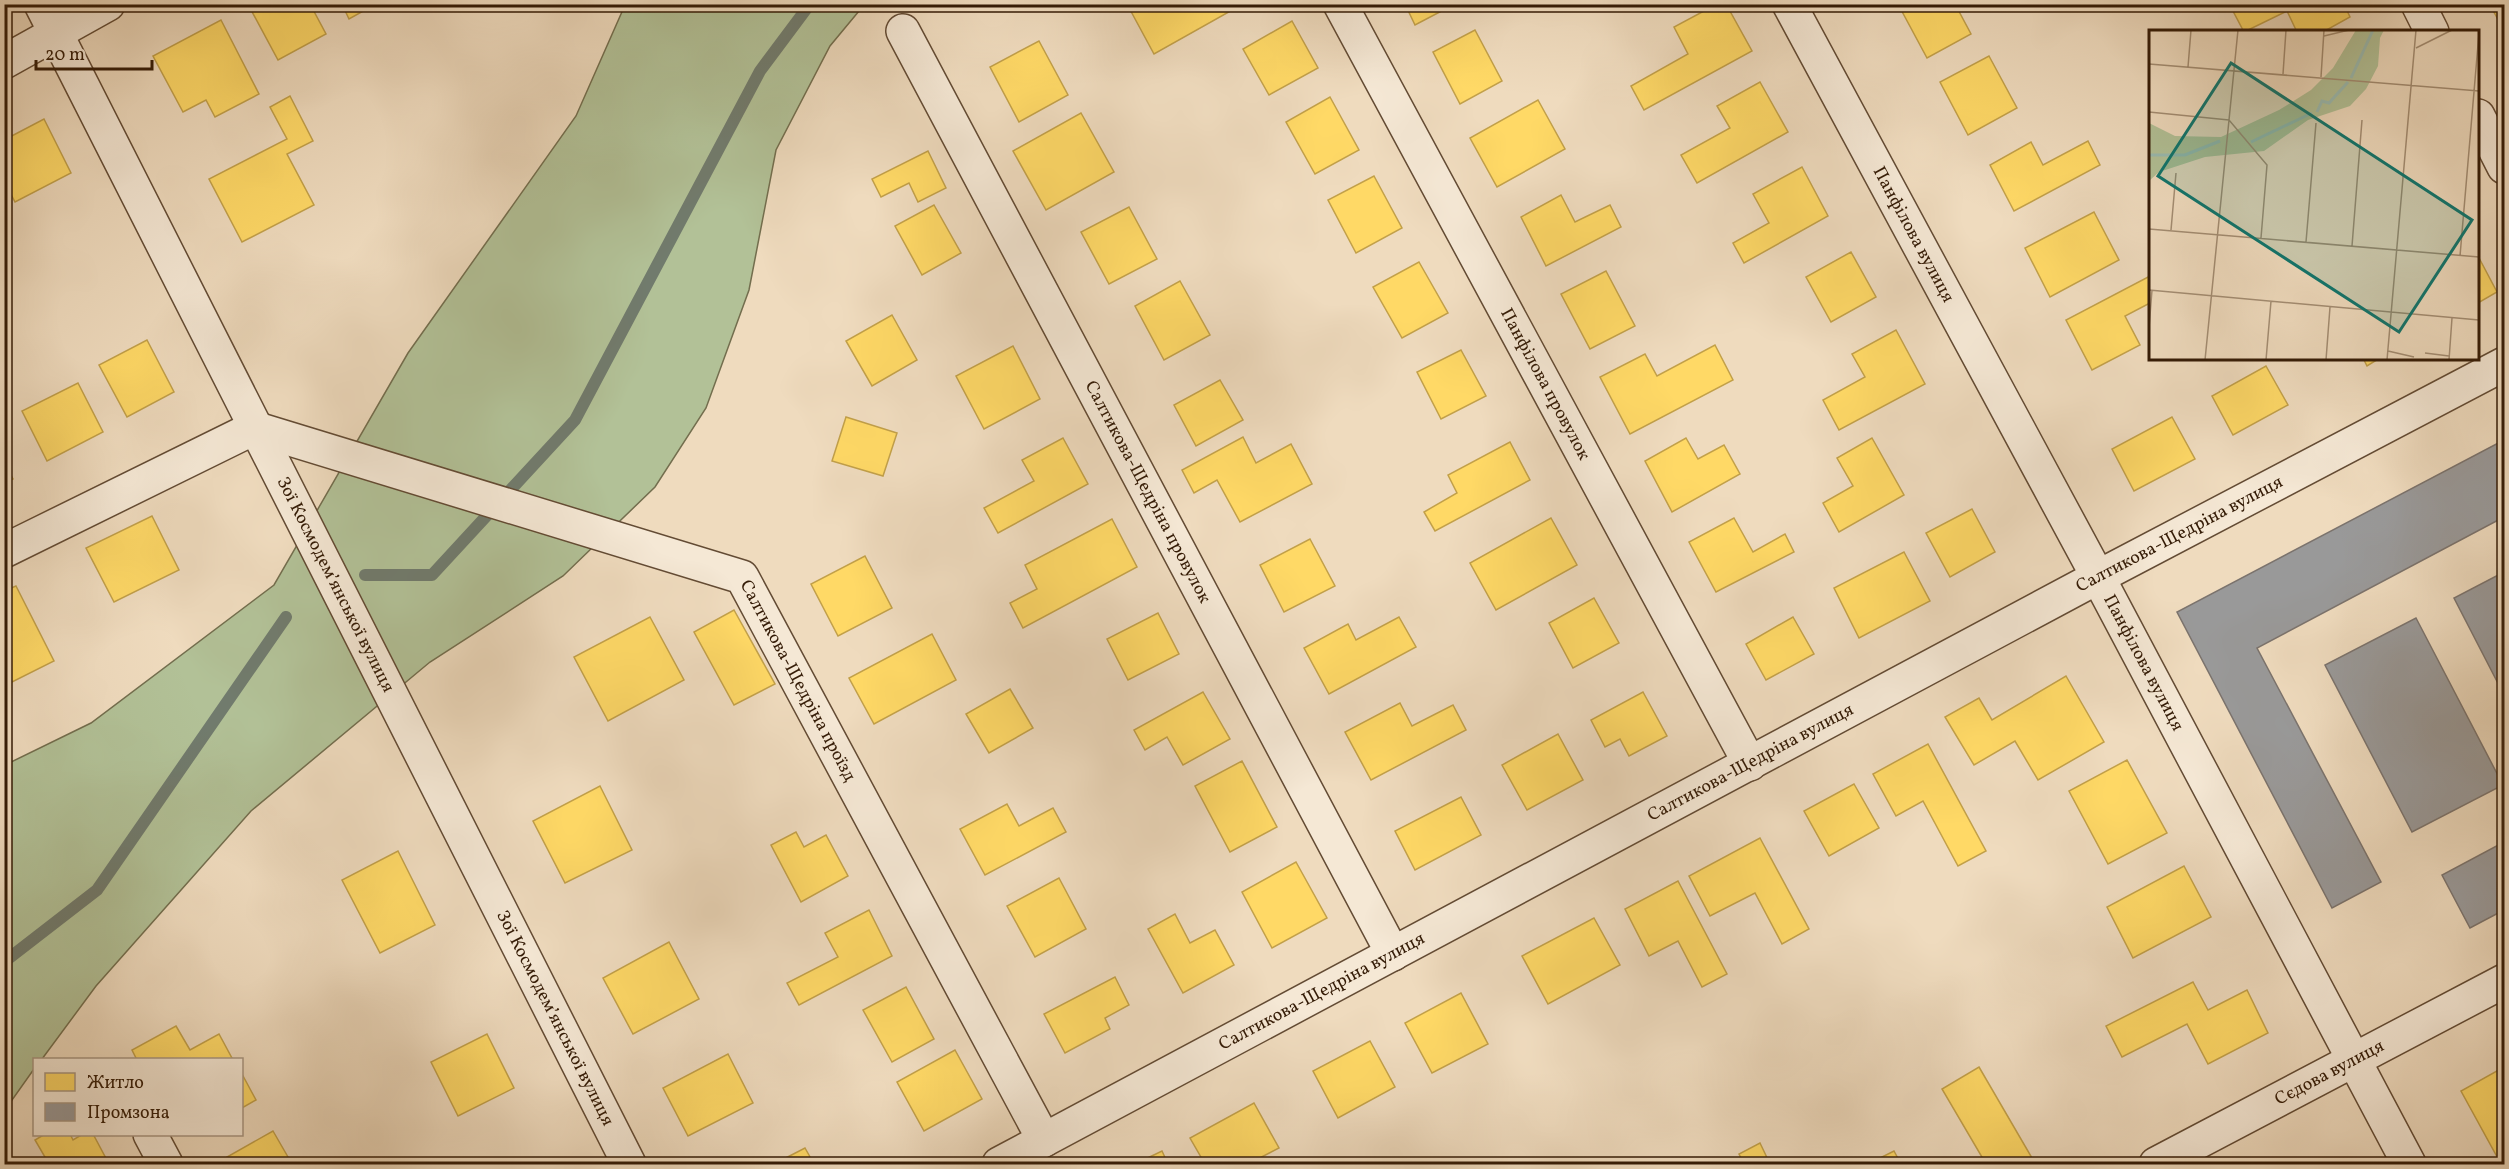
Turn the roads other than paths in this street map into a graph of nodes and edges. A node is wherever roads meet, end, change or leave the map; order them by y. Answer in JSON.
{"nodes":[{"id":1,"x":41,"y":4,"type":"edge"},
{"id":2,"x":108,"y":4,"type":"edge"},
{"id":3,"x":1340,"y":4,"type":"edge"},
{"id":4,"x":1789,"y":4,"type":"edge"},
{"id":5,"x":2418,"y":4,"type":"edge"},
{"id":6,"x":2431,"y":30,"type":"edge"},
{"id":7,"x":903,"y":31,"type":"dead end"},
{"id":8,"x":56,"y":33,"type":"junction"},
{"id":9,"x":4,"y":62,"type":"edge"},
{"id":10,"x":2479,"y":118,"type":"edge"},
{"id":11,"x":2505,"y":167,"type":"edge"},
{"id":12,"x":2505,"y":364,"type":"edge"},
{"id":13,"x":254,"y":428,"type":"junction"},
{"id":14,"x":4,"y":551,"type":"edge"},
{"id":15,"x":2098,"y":578,"type":"junction"},
{"id":16,"x":1750,"y":764,"type":"junction"},
{"id":17,"x":1393,"y":954,"type":"junction"},
{"id":18,"x":2505,"y":981,"type":"edge"},
{"id":19,"x":2354,"y":1060,"type":"junction"},
{"id":20,"x":151,"y":1136,"type":"edge"},
{"id":21,"x":1044,"y":1140,"type":"junction"},
{"id":22,"x":166,"y":1164,"type":"edge"},
{"id":23,"x":629,"y":1164,"type":"edge"},
{"id":24,"x":999,"y":1164,"type":"edge"},
{"id":25,"x":2156,"y":1164,"type":"edge"},
{"id":26,"x":2409,"y":1164,"type":"edge"}],
"edges":[{"from":1,"to":8,"type":"street","name":"Зої Космодем’янської вулиця"},
{"from":2,"to":8,"type":"street"},
{"from":3,"to":16,"type":"street","name":"Панфілова провулок"},
{"from":4,"to":15,"type":"street","name":"Панфілова вулиця"},
{"from":5,"to":6,"type":"street"},
{"from":7,"to":17,"type":"street","name":"Салтикова-Щедріна провулок"},
{"from":8,"to":9,"type":"street"},
{"from":8,"to":13,"type":"street","name":"Зої Космодем’янської вулиця"},
{"from":10,"to":11,"type":"street"},
{"from":12,"to":15,"type":"street","name":"Салтикова-Щедріна вулиця"},
{"from":13,"to":14,"type":"street"},
{"from":13,"to":21,"type":"street","name":"Салтикова-Щедріна проїзд"},
{"from":13,"to":23,"type":"street","name":"Зої Космодем’янської вулиця"},
{"from":15,"to":16,"type":"street","name":"Салтикова-Щедріна вулиця"},
{"from":15,"to":19,"type":"street","name":"Панфілова вулиця"},
{"from":16,"to":17,"type":"street","name":"Салтикова-Щедріна вулиця"},
{"from":17,"to":21,"type":"street","name":"Салтикова-Щедріна вулиця"},
{"from":18,"to":19,"type":"street","name":"Сєдова вулиця"},
{"from":19,"to":25,"type":"street","name":"Сєдова вулиця"},
{"from":19,"to":26,"type":"street","name":"Панфілова вулиця"},
{"from":20,"to":22,"type":"street"},
{"from":21,"to":24,"type":"street","name":"Салтикова-Щедріна вулиця"}]}
